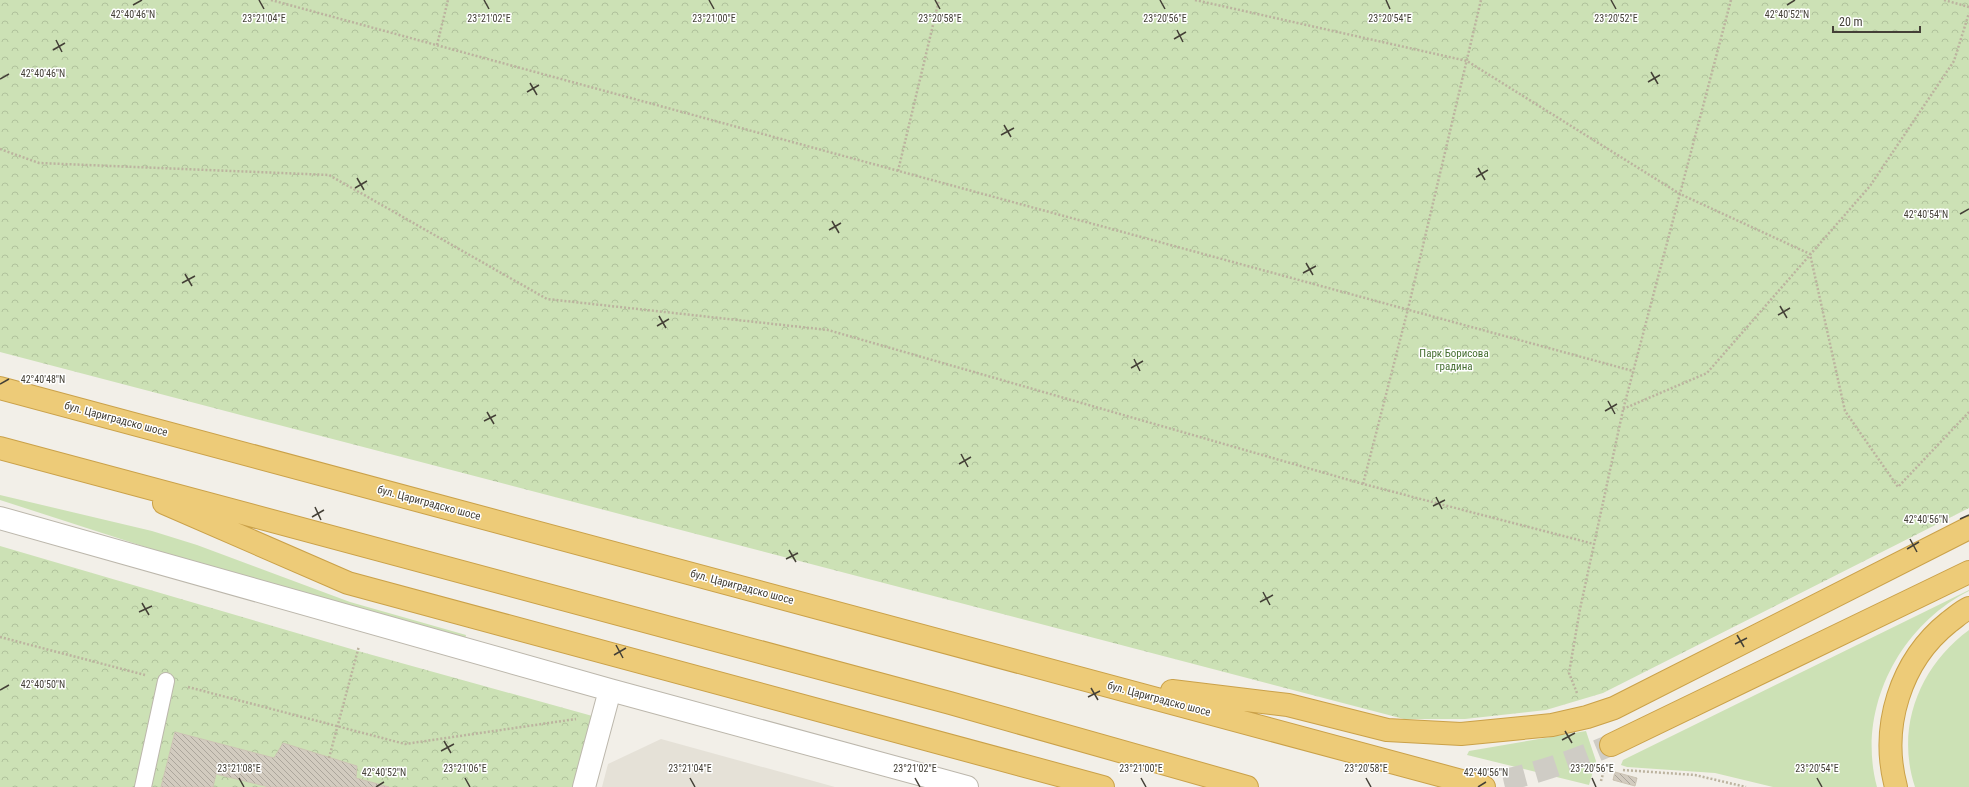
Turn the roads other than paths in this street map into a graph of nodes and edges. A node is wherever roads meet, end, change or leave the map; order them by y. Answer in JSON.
{"nodes":[{"id":1,"x":0,"y":388,"type":"edge"},
{"id":2,"x":0,"y":448,"type":"edge"},
{"id":3,"x":95,"y":474,"type":"junction"},
{"id":4,"x":0,"y":518,"type":"edge"},
{"id":5,"x":1969,"y":528,"type":"edge"},
{"id":6,"x":1969,"y":572,"type":"edge"},
{"id":7,"x":1969,"y":608,"type":"edge"},
{"id":8,"x":166,"y":681,"type":"road end"},
{"id":9,"x":1097,"y":683,"type":"junction"},
{"id":10,"x":608,"y":699,"type":"junction"},
{"id":11,"x":1611,"y":745,"type":"tunnel mouth"},
{"id":12,"x":144,"y":787,"type":"edge"},
{"id":13,"x":584,"y":787,"type":"edge"},
{"id":14,"x":967,"y":787,"type":"edge"},
{"id":15,"x":1103,"y":787,"type":"edge"},
{"id":16,"x":1247,"y":787,"type":"edge"},
{"id":17,"x":1484,"y":787,"type":"edge"},
{"id":18,"x":1896,"y":787,"type":"edge"}],
"edges":[{"from":1,"to":9,"type":"highway","name":"бул. Цариградско шосе"},
{"from":2,"to":3,"type":"highway"},
{"from":3,"to":15,"type":"highway"},
{"from":3,"to":16,"type":"highway"},
{"from":4,"to":10,"type":"street"},
{"from":5,"to":9,"type":"highway"},
{"from":6,"to":11,"type":"highway"},
{"from":7,"to":18,"type":"highway"},
{"from":8,"to":12,"type":"lane"},
{"from":9,"to":17,"type":"highway","name":"бул. Цариградско шосе"},
{"from":10,"to":13,"type":"street"},
{"from":10,"to":14,"type":"street"}]}
